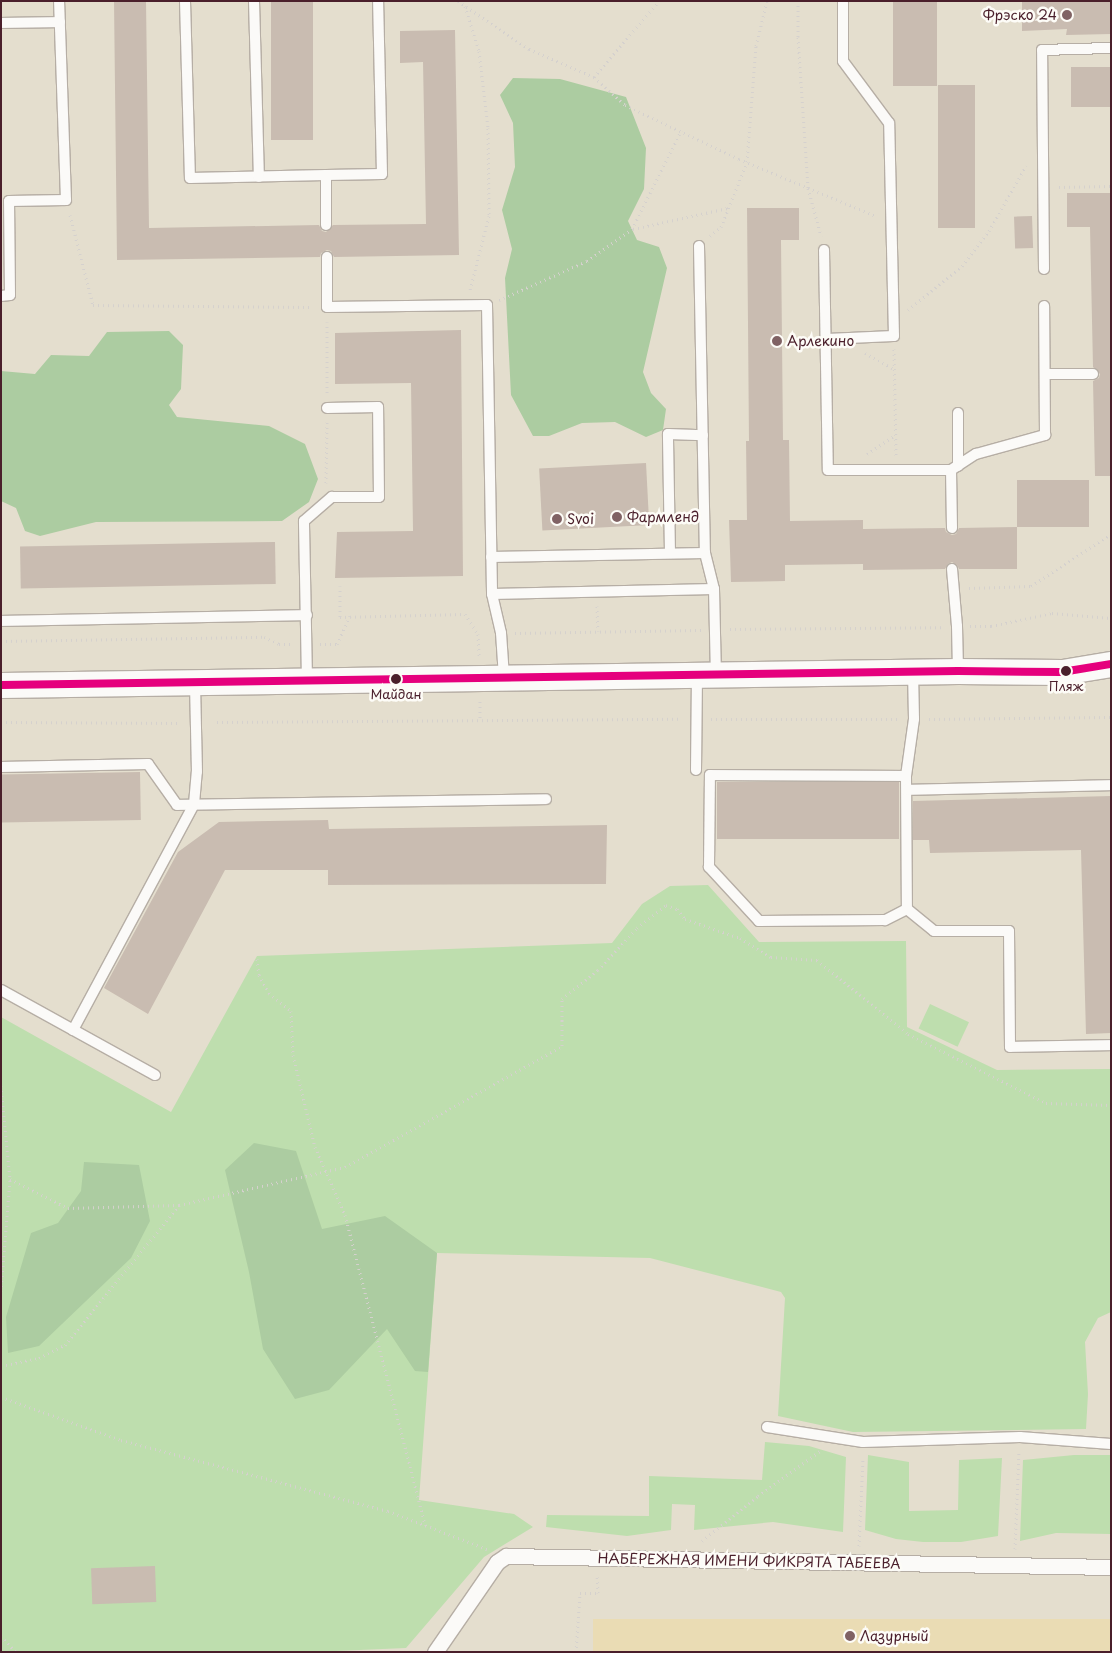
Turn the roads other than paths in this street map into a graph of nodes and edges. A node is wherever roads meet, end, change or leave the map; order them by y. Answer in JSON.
{"nodes":[{"id":1,"x":59,"y":1,"type":"edge"},
{"id":2,"x":185,"y":1,"type":"edge"},
{"id":3,"x":254,"y":1,"type":"edge"},
{"id":4,"x":378,"y":1,"type":"edge"},
{"id":5,"x":842,"y":1,"type":"edge"},
{"id":6,"x":60,"y":22,"type":"junction"},
{"id":7,"x":1,"y":23,"type":"edge"},
{"id":8,"x":1111,"y":48,"type":"edge"},
{"id":9,"x":326,"y":175,"type":"junction"},
{"id":10,"x":259,"y":177,"type":"junction"},
{"id":11,"x":326,"y":225,"type":"dead end"},
{"id":12,"x":699,"y":246,"type":"road end"},
{"id":13,"x":824,"y":250,"type":"road end"},
{"id":14,"x":327,"y":257,"type":"dead end"},
{"id":15,"x":1044,"y":269,"type":"dead end"},
{"id":16,"x":1,"y":296,"type":"edge"},
{"id":17,"x":1044,"y":306,"type":"dead end"},
{"id":18,"x":826,"y":340,"type":"junction"},
{"id":19,"x":1045,"y":374,"type":"junction"},
{"id":20,"x":1093,"y":374,"type":"dead end"},
{"id":21,"x":326,"y":408,"type":"road end"},
{"id":22,"x":958,"y":413,"type":"dead end"},
{"id":23,"x":702,"y":435,"type":"junction"},
{"id":24,"x":954,"y":468,"type":"junction"},
{"id":25,"x":952,"y":528,"type":"dead end"},
{"id":26,"x":705,"y":553,"type":"junction"},
{"id":27,"x":670,"y":554,"type":"junction"},
{"id":28,"x":491,"y":557,"type":"junction"},
{"id":29,"x":952,"y":569,"type":"dead end"},
{"id":30,"x":714,"y":588,"type":"junction"},
{"id":31,"x":492,"y":594,"type":"junction"},
{"id":32,"x":307,"y":615,"type":"junction"},
{"id":33,"x":1,"y":621,"type":"edge"},
{"id":34,"x":1111,"y":664,"type":"edge"},
{"id":35,"x":958,"y":671,"type":"junction"},
{"id":36,"x":914,"y":672,"type":"junction"},
{"id":37,"x":1074,"y":672,"type":"junction"},
{"id":38,"x":707,"y":675,"type":"junction"},
{"id":39,"x":504,"y":678,"type":"junction"},
{"id":40,"x":307,"y":681,"type":"junction"},
{"id":41,"x":1111,"y":681,"type":"edge"},
{"id":42,"x":195,"y":683,"type":"junction"},
{"id":43,"x":1,"y":685,"type":"edge"},
{"id":44,"x":1,"y":767,"type":"edge"},
{"id":45,"x":696,"y":770,"type":"dead end"},
{"id":46,"x":906,"y":776,"type":"junction"},
{"id":47,"x":1111,"y":785,"type":"edge"},
{"id":48,"x":907,"y":790,"type":"junction"},
{"id":49,"x":546,"y":799,"type":"dead end"},
{"id":50,"x":194,"y":804,"type":"junction"},
{"id":51,"x":907,"y":909,"type":"junction"},
{"id":52,"x":1,"y":990,"type":"edge"},
{"id":53,"x":73,"y":1030,"type":"junction"},
{"id":54,"x":1111,"y":1045,"type":"edge"},
{"id":55,"x":155,"y":1075,"type":"dead end"},
{"id":56,"x":767,"y":1427,"type":"dead end"},
{"id":57,"x":1111,"y":1444,"type":"edge"},
{"id":58,"x":1111,"y":1567,"type":"edge"},
{"id":59,"x":435,"y":1652,"type":"edge"}],
"edges":[{"from":1,"to":6,"type":"lane"},
{"from":2,"to":10,"type":"lane"},
{"from":3,"to":10,"type":"lane"},
{"from":4,"to":9,"type":"lane"},
{"from":5,"to":18,"type":"lane"},
{"from":6,"to":7,"type":"lane"},
{"from":6,"to":16,"type":"lane"},
{"from":8,"to":15,"type":"lane"},
{"from":9,"to":10,"type":"lane"},
{"from":9,"to":11,"type":"lane"},
{"from":12,"to":23,"type":"lane"},
{"from":13,"to":18,"type":"lane"},
{"from":14,"to":28,"type":"lane"},
{"from":17,"to":19,"type":"lane"},
{"from":18,"to":24,"type":"lane"},
{"from":19,"to":20,"type":"lane"},
{"from":19,"to":24,"type":"lane"},
{"from":21,"to":32,"type":"lane"},
{"from":22,"to":24,"type":"lane"},
{"from":23,"to":26,"type":"lane"},
{"from":23,"to":27,"type":"lane"},
{"from":24,"to":25,"type":"lane"},
{"from":26,"to":27,"type":"lane"},
{"from":26,"to":30,"type":"lane"},
{"from":27,"to":28,"type":"lane"},
{"from":28,"to":31,"type":"lane"},
{"from":29,"to":35,"type":"lane"},
{"from":30,"to":31,"type":"lane"},
{"from":30,"to":38,"type":"lane"},
{"from":31,"to":39,"type":"lane"},
{"from":32,"to":33,"type":"lane"},
{"from":32,"to":40,"type":"lane"},
{"from":34,"to":37,"type":"street"},
{"from":35,"to":36,"type":"street"},
{"from":35,"to":37,"type":"street"},
{"from":36,"to":38,"type":"street"},
{"from":36,"to":46,"type":"lane"},
{"from":37,"to":41,"type":"street"},
{"from":38,"to":39,"type":"street"},
{"from":38,"to":45,"type":"lane"},
{"from":39,"to":40,"type":"street"},
{"from":40,"to":42,"type":"street"},
{"from":42,"to":43,"type":"street"},
{"from":42,"to":50,"type":"lane"},
{"from":44,"to":50,"type":"lane"},
{"from":46,"to":48,"type":"lane"},
{"from":46,"to":51,"type":"lane"},
{"from":47,"to":48,"type":"lane"},
{"from":48,"to":51,"type":"lane"},
{"from":49,"to":50,"type":"lane"},
{"from":50,"to":53,"type":"lane"},
{"from":51,"to":54,"type":"lane"},
{"from":52,"to":53,"type":"lane"},
{"from":53,"to":55,"type":"lane"},
{"from":56,"to":57,"type":"lane"},
{"from":58,"to":59,"type":"street","name":"НАБЕРЕЖНАЯ ИМЕНИ ФИКРЯТА ТАБЕЕВА"}]}
